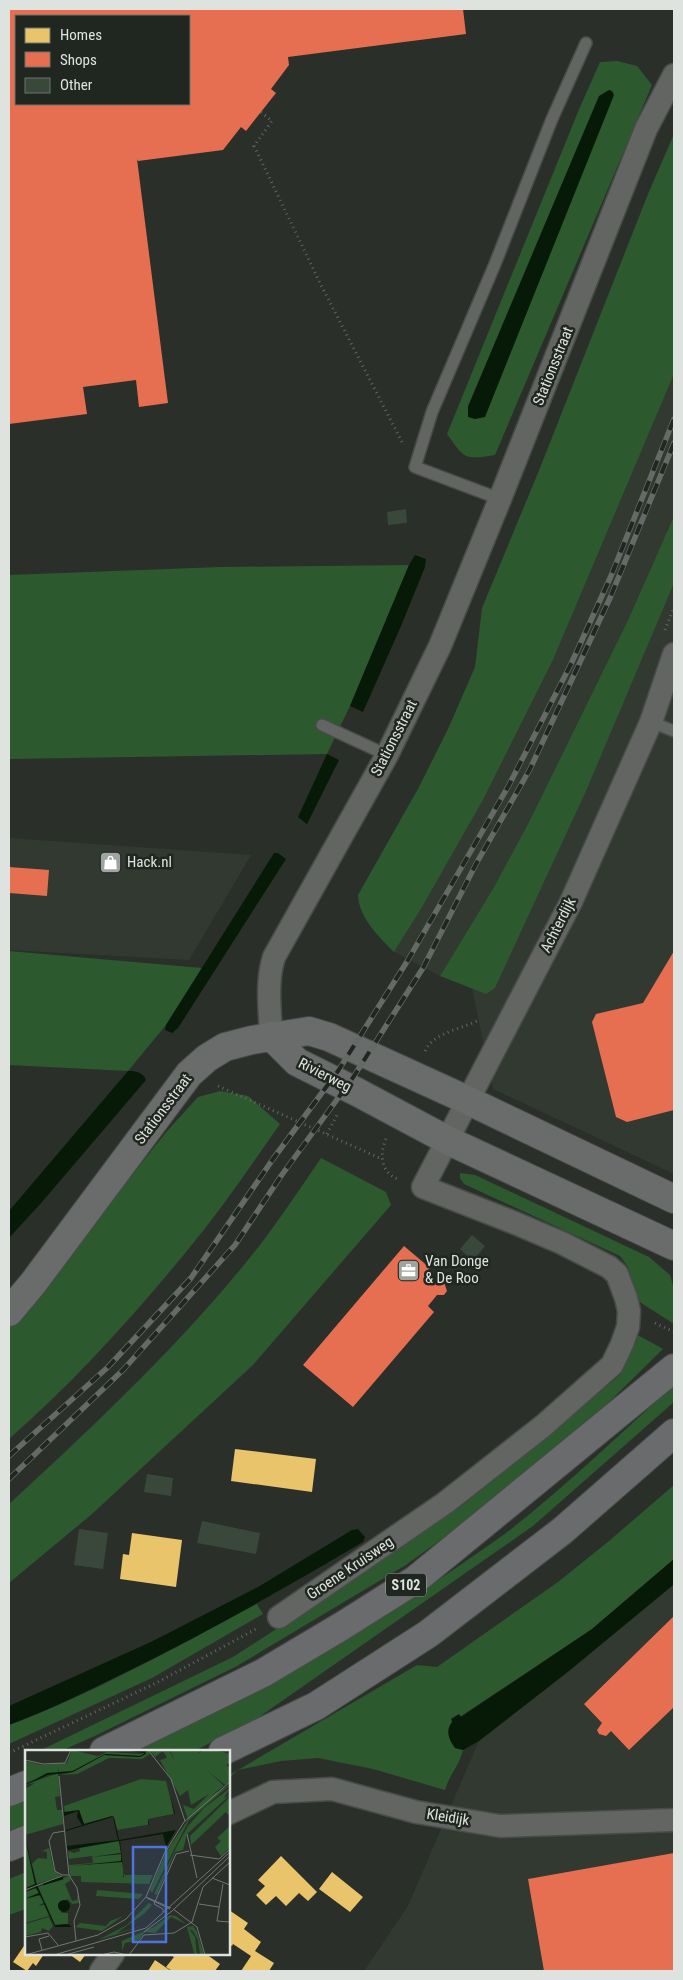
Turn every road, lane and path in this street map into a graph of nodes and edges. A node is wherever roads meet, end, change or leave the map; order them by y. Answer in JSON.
{"nodes":[{"id":1,"x":586,"y":43,"type":"dead end"},
{"id":2,"x":674,"y":75,"type":"edge"},
{"id":3,"x":261,"y":112,"type":"dead end"},
{"id":4,"x":415,"y":468,"type":"junction"},
{"id":5,"x":500,"y":499,"type":"junction"},
{"id":6,"x":674,"y":607,"type":"edge"},
{"id":7,"x":664,"y":634,"type":"dead end"},
{"id":8,"x":674,"y":654,"type":"edge"},
{"id":9,"x":651,"y":722,"type":"junction"},
{"id":10,"x":322,"y":725,"type":"dead end"},
{"id":11,"x":674,"y":731,"type":"edge"},
{"id":12,"x":387,"y":754,"type":"junction"},
{"id":13,"x":483,"y":1015,"type":"dead end"},
{"id":14,"x":271,"y":1036,"type":"junction"},
{"id":15,"x":189,"y":1074,"type":"junction"},
{"id":16,"x":415,"y":1076,"type":"junction"},
{"id":17,"x":467,"y":1100,"type":"junction"},
{"id":18,"x":339,"y":1110,"type":"dead end"},
{"id":19,"x":396,"y":1114,"type":"junction"},
{"id":20,"x":328,"y":1134,"type":"junction"},
{"id":21,"x":447,"y":1140,"type":"junction"},
{"id":22,"x":382,"y":1159,"type":"junction"},
{"id":23,"x":423,"y":1187,"type":"junction"},
{"id":24,"x":674,"y":1199,"type":"edge"},
{"id":25,"x":674,"y":1246,"type":"edge"},
{"id":26,"x":9,"y":1312,"type":"edge"},
{"id":27,"x":674,"y":1368,"type":"edge"},
{"id":28,"x":674,"y":1433,"type":"edge"},
{"id":29,"x":278,"y":1617,"type":"joint"},
{"id":30,"x":106,"y":1750,"type":"edge"},
{"id":31,"x":225,"y":1750,"type":"edge"},
{"id":32,"x":9,"y":1753,"type":"edge"},
{"id":33,"x":25,"y":1785,"type":"edge"},
{"id":34,"x":9,"y":1792,"type":"edge"},
{"id":35,"x":230,"y":1813,"type":"edge"},
{"id":36,"x":674,"y":1820,"type":"edge"},
{"id":37,"x":25,"y":1840,"type":"edge"},
{"id":38,"x":9,"y":1847,"type":"edge"},
{"id":39,"x":112,"y":1955,"type":"edge"},
{"id":40,"x":101,"y":1971,"type":"edge"}],
"edges":[{"from":1,"to":4,"type":"lane"},
{"from":2,"to":5,"type":"street","name":"Stationsstraat"},
{"from":3,"to":4,"type":"path"},
{"from":4,"to":5,"type":"lane"},
{"from":5,"to":12,"type":"street","name":"Stationsstraat"},
{"from":6,"to":7,"type":"path"},
{"from":8,"to":9,"type":"street","name":"Achterdijk"},
{"from":9,"to":11,"type":"lane"},
{"from":9,"to":17,"type":"street","name":"Achterdijk"},
{"from":10,"to":12,"type":"lane"},
{"from":12,"to":14,"type":"street","name":"Stationsstraat"},
{"from":13,"to":16,"type":"path"},
{"from":14,"to":15,"type":"street","name":"Stationsstraat"},
{"from":14,"to":16,"type":"street","name":"Rivierweg"},
{"from":14,"to":19,"type":"street","name":"Rivierweg"},
{"from":15,"to":20,"type":"path"},
{"from":15,"to":26,"type":"street","name":"Stationsstraat"},
{"from":16,"to":17,"type":"street","name":"Rivierweg"},
{"from":17,"to":21,"type":"street","name":"Achterdijk"},
{"from":17,"to":24,"type":"street","name":"Rivierweg"},
{"from":18,"to":20,"type":"path"},
{"from":19,"to":21,"type":"street","name":"Rivierweg"},
{"from":19,"to":22,"type":"path"},
{"from":20,"to":22,"type":"path"},
{"from":21,"to":23,"type":"street","name":"Achterdijk"},
{"from":21,"to":25,"type":"street","name":"Rivierweg"},
{"from":22,"to":23,"type":"path"},
{"from":23,"to":29,"type":"street","name":"Groene Kruisweg"},
{"from":27,"to":30,"type":"main road","number":"S102"},
{"from":28,"to":31,"type":"main road"},
{"from":29,"to":32,"type":"path"},
{"from":33,"to":34,"type":"main road"},
{"from":35,"to":36,"type":"street","name":"Kleidijk"},
{"from":37,"to":38,"type":"main road"},
{"from":39,"to":40,"type":"street"}]}
